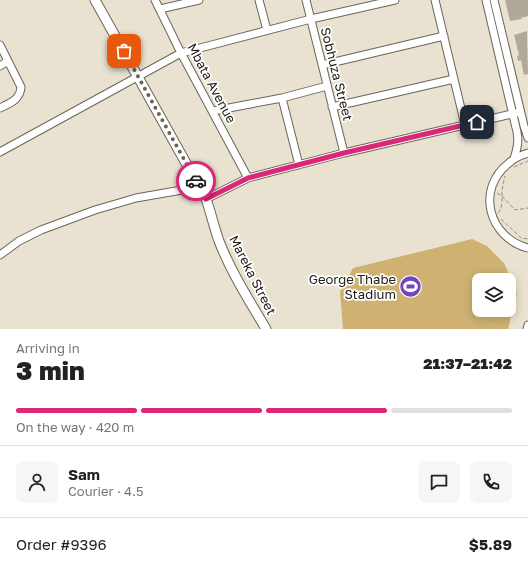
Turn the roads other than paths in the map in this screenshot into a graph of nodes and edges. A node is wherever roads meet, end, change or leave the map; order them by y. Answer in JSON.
{"nodes":[{"id":1,"x":95,"y":0,"type":"edge"},
{"id":2,"x":155,"y":0,"type":"edge"},
{"id":3,"x":199,"y":0,"type":"edge"},
{"id":4,"x":259,"y":0,"type":"edge"},
{"id":5,"x":306,"y":0,"type":"edge"},
{"id":6,"x":396,"y":0,"type":"edge"},
{"id":7,"x":435,"y":0,"type":"edge"},
{"id":8,"x":486,"y":0,"type":"edge"},
{"id":9,"x":494,"y":0,"type":"edge"},
{"id":10,"x":160,"y":9,"type":"junction"},
{"id":11,"x":311,"y":19,"type":"junction"},
{"id":12,"x":267,"y":30,"type":"junction"},
{"id":13,"x":444,"y":36,"type":"junction"},
{"id":14,"x":0,"y":45,"type":"edge"},
{"id":15,"x":181,"y":53,"type":"junction"},
{"id":16,"x":8,"y":61,"type":"junction"},
{"id":17,"x":0,"y":66,"type":"edge"},
{"id":18,"x":322,"y":66,"type":"junction"},
{"id":19,"x":138,"y":76,"type":"junction"},
{"id":20,"x":454,"y":79,"type":"junction"},
{"id":21,"x":327,"y":86,"type":"junction"},
{"id":22,"x":282,"y":98,"type":"junction"},
{"id":23,"x":332,"y":107,"type":"junction"},
{"id":24,"x":0,"y":108,"type":"edge"},
{"id":25,"x":213,"y":111,"type":"junction"},
{"id":26,"x":517,"y":113,"type":"junction"},
{"id":27,"x":466,"y":125,"type":"junction"},
{"id":28,"x":528,"y":138,"type":"edge"},
{"id":29,"x":0,"y":152,"type":"edge"},
{"id":30,"x":344,"y":153,"type":"junction"},
{"id":31,"x":528,"y":154,"type":"edge"},
{"id":32,"x":514,"y":159,"type":"junction"},
{"id":33,"x":299,"y":165,"type":"junction"},
{"id":34,"x":248,"y":178,"type":"junction"},
{"id":35,"x":199,"y":187,"type":"junction"},
{"id":36,"x":206,"y":199,"type":"junction"},
{"id":37,"x":528,"y":248,"type":"edge"},
{"id":38,"x":0,"y":255,"type":"edge"},
{"id":39,"x":528,"y":325,"type":"edge"},
{"id":40,"x":266,"y":329,"type":"edge"},
{"id":41,"x":527,"y":329,"type":"edge"}],
"edges":[{"from":1,"to":19,"type":"main road","name":"Mareka Street"},
{"from":2,"to":10,"type":"street","name":"Mbata Avenue"},
{"from":3,"to":10,"type":"street"},
{"from":4,"to":12,"type":"street"},
{"from":5,"to":11,"type":"street","name":"Sobhuza Street"},
{"from":6,"to":11,"type":"street"},
{"from":7,"to":13,"type":"street"},
{"from":8,"to":26,"type":"street"},
{"from":9,"to":26,"type":"street"},
{"from":10,"to":15,"type":"street","name":"Mbata Avenue"},
{"from":11,"to":12,"type":"street"},
{"from":11,"to":18,"type":"street","name":"Sobhuza Street"},
{"from":12,"to":15,"type":"street"},
{"from":13,"to":18,"type":"street"},
{"from":13,"to":20,"type":"street"},
{"from":14,"to":16,"type":"street"},
{"from":15,"to":19,"type":"street"},
{"from":15,"to":25,"type":"street","name":"Mbata Avenue"},
{"from":16,"to":17,"type":"street"},
{"from":16,"to":24,"type":"street"},
{"from":18,"to":21,"type":"street","name":"Sobhuza Street"},
{"from":19,"to":29,"type":"street"},
{"from":19,"to":35,"type":"main road","name":"Mareka Street"},
{"from":20,"to":23,"type":"street"},
{"from":20,"to":27,"type":"street"},
{"from":21,"to":22,"type":"street"},
{"from":21,"to":23,"type":"street","name":"Sobhuza Street"},
{"from":22,"to":25,"type":"street"},
{"from":22,"to":33,"type":"street"},
{"from":23,"to":30,"type":"street","name":"Sobhuza Street"},
{"from":25,"to":34,"type":"street","name":"Mbata Avenue"},
{"from":26,"to":27,"type":"street"},
{"from":26,"to":28,"type":"street"},
{"from":26,"to":32,"type":"street"},
{"from":27,"to":30,"type":"street"},
{"from":30,"to":33,"type":"street"},
{"from":31,"to":32,"type":"street"},
{"from":32,"to":37,"type":"street"},
{"from":33,"to":34,"type":"street"},
{"from":34,"to":36,"type":"street"},
{"from":35,"to":36,"type":"main road","name":"Mareka Street"},
{"from":35,"to":38,"type":"street"},
{"from":36,"to":40,"type":"main road","name":"Mareka Street"},
{"from":39,"to":41,"type":"street"}]}
